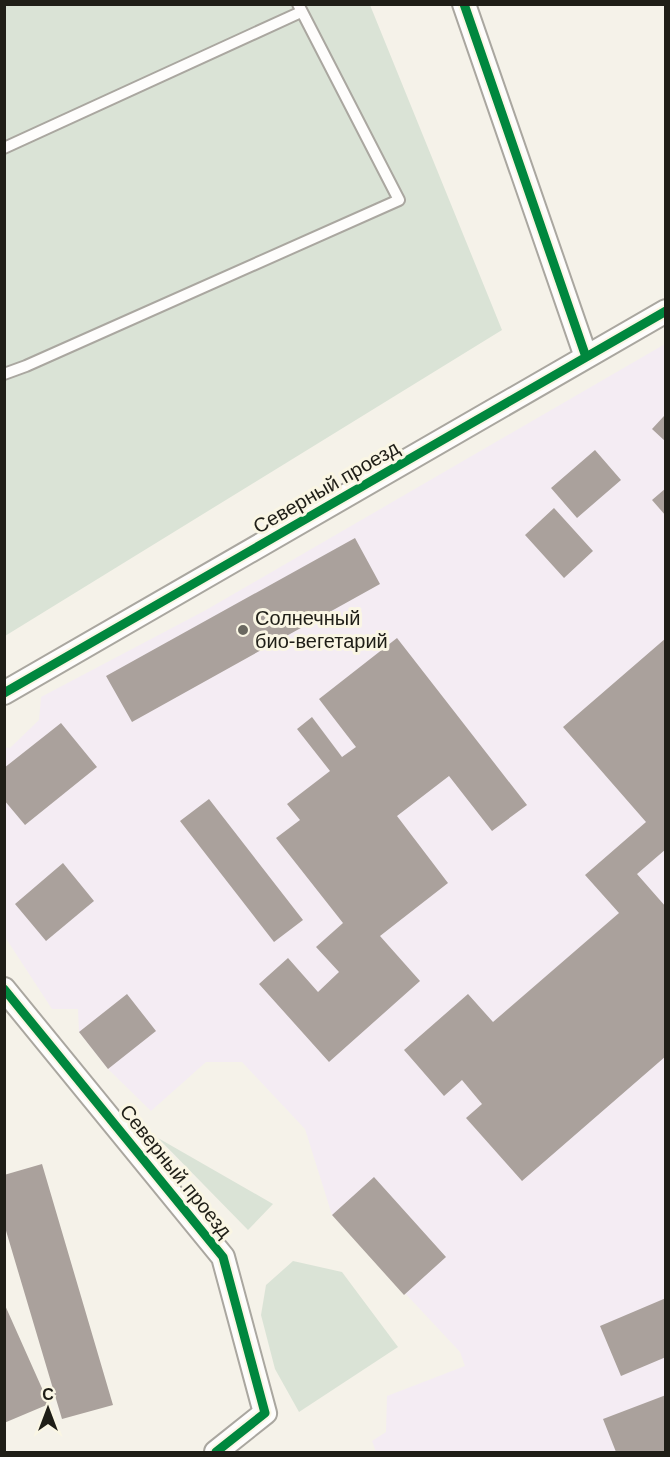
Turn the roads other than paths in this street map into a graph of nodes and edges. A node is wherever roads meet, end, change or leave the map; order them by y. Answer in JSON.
{"nodes":[{"id":1,"x":464,"y":4,"type":"edge"},
{"id":2,"x":299,"y":8,"type":"edge"},
{"id":3,"x":4,"y":148,"type":"edge"},
{"id":4,"x":666,"y":312,"type":"edge"},
{"id":5,"x":586,"y":357,"type":"junction"},
{"id":6,"x":4,"y":374,"type":"edge"},
{"id":7,"x":4,"y":693,"type":"edge"},
{"id":8,"x":4,"y":989,"type":"edge"},
{"id":9,"x":216,"y":1452,"type":"edge"}],
"edges":[{"from":1,"to":5,"type":"street"},
{"from":2,"to":3,"type":"lane"},
{"from":2,"to":6,"type":"lane"},
{"from":4,"to":5,"type":"street","name":"Северный проезд"},
{"from":5,"to":7,"type":"street","name":"Северный проезд"},
{"from":8,"to":9,"type":"street","name":"Северный проезд"}]}
